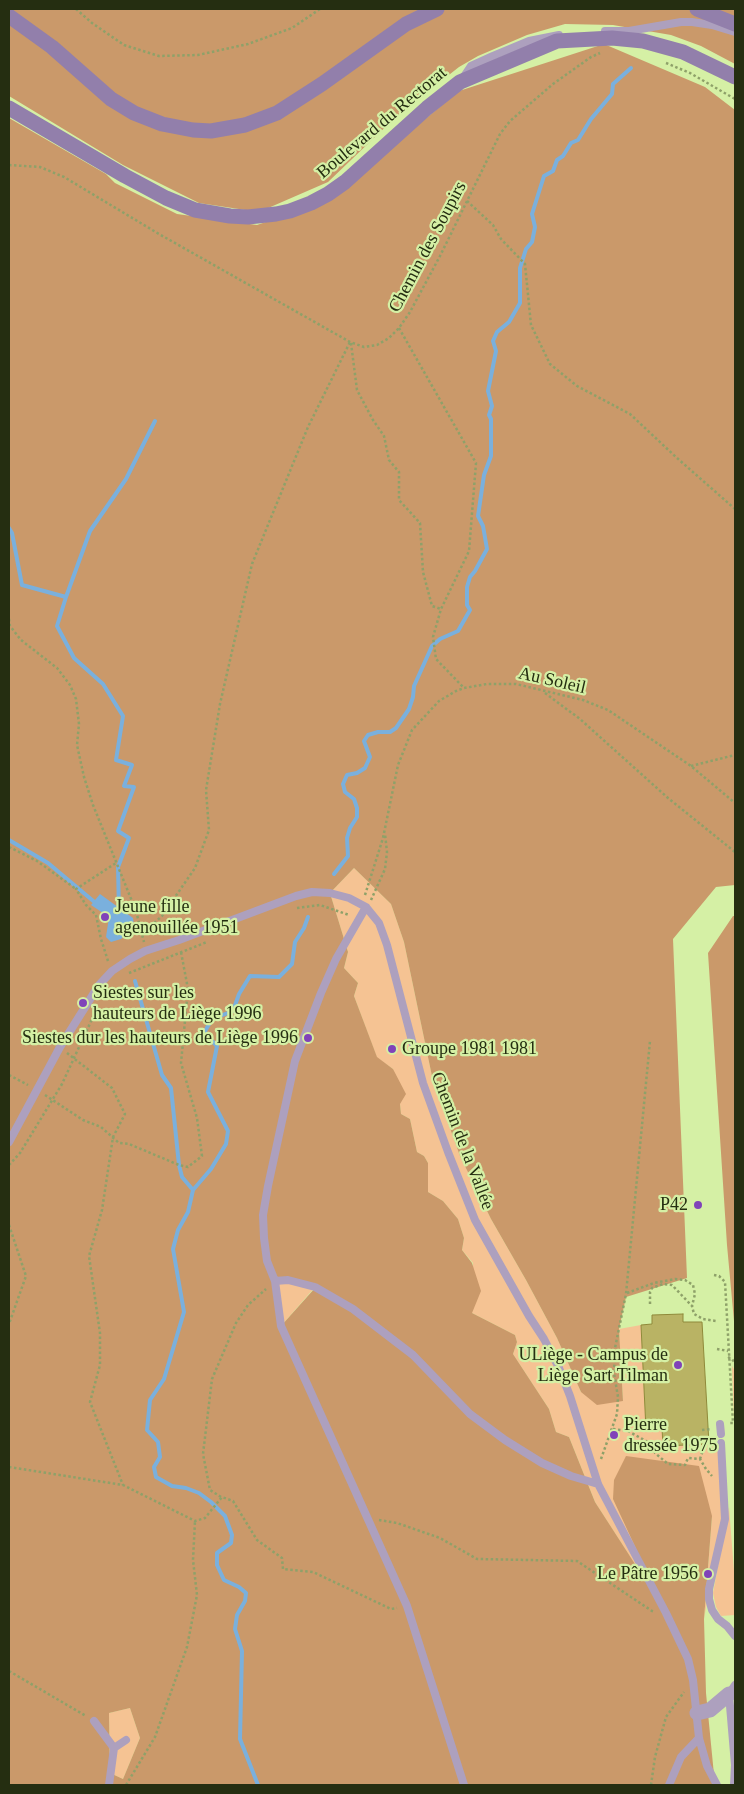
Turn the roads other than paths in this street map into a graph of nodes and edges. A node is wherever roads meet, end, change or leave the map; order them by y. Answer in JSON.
{"nodes":[{"id":1,"x":437,"y":9,"type":"edge"},
{"id":2,"x":697,"y":9,"type":"edge"},
{"id":3,"x":9,"y":16,"type":"edge"},
{"id":4,"x":735,"y":24,"type":"edge"},
{"id":5,"x":735,"y":32,"type":"edge"},
{"id":6,"x":735,"y":77,"type":"edge"},
{"id":7,"x":460,"y":82,"type":"junction"},
{"id":8,"x":9,"y":108,"type":"edge"},
{"id":9,"x":366,"y":907,"type":"junction"},
{"id":10,"x":9,"y":1142,"type":"edge"},
{"id":11,"x":275,"y":1281,"type":"junction"},
{"id":12,"x":720,"y":1424,"type":"road end"},
{"id":13,"x":721,"y":1434,"type":"dead end"},
{"id":14,"x":721,"y":1443,"type":"dead end"},
{"id":15,"x":598,"y":1484,"type":"junction"},
{"id":16,"x":735,"y":1636,"type":"edge"},
{"id":17,"x":732,"y":1690,"type":"edge"},
{"id":18,"x":697,"y":1713,"type":"junction"},
{"id":19,"x":94,"y":1721,"type":"road end"},
{"id":20,"x":699,"y":1738,"type":"junction"},
{"id":21,"x":126,"y":1740,"type":"dead end"},
{"id":22,"x":114,"y":1748,"type":"junction"},
{"id":23,"x":108,"y":1785,"type":"edge"},
{"id":24,"x":464,"y":1785,"type":"edge"},
{"id":25,"x":669,"y":1785,"type":"edge"},
{"id":26,"x":717,"y":1785,"type":"edge"},
{"id":27,"x":734,"y":1785,"type":"edge"}],
"edges":[{"from":1,"to":3,"type":"main road"},
{"from":2,"to":4,"type":"main road"},
{"from":5,"to":7,"type":"lane"},
{"from":6,"to":7,"type":"main road","name":"Boulevard du Rectorat"},
{"from":7,"to":8,"type":"main road","name":"Boulevard du Rectorat"},
{"from":9,"to":10,"type":"lane","name":"Chemin de la Vallée"},
{"from":9,"to":11,"type":"lane"},
{"from":9,"to":15,"type":"lane","name":"Chemin de la Vallée"},
{"from":11,"to":15,"type":"lane"},
{"from":11,"to":24,"type":"lane"},
{"from":12,"to":13,"type":"lane"},
{"from":14,"to":16,"type":"lane"},
{"from":15,"to":18,"type":"lane","name":"Chemin de la Vallée"},
{"from":17,"to":18,"type":"street"},
{"from":17,"to":27,"type":"lane"},
{"from":18,"to":20,"type":"lane","name":"Chemin de la Vallée"},
{"from":19,"to":22,"type":"lane"},
{"from":20,"to":25,"type":"lane"},
{"from":20,"to":26,"type":"lane","name":"Chemin de la Vallée"},
{"from":21,"to":22,"type":"lane"},
{"from":22,"to":23,"type":"lane"}]}
